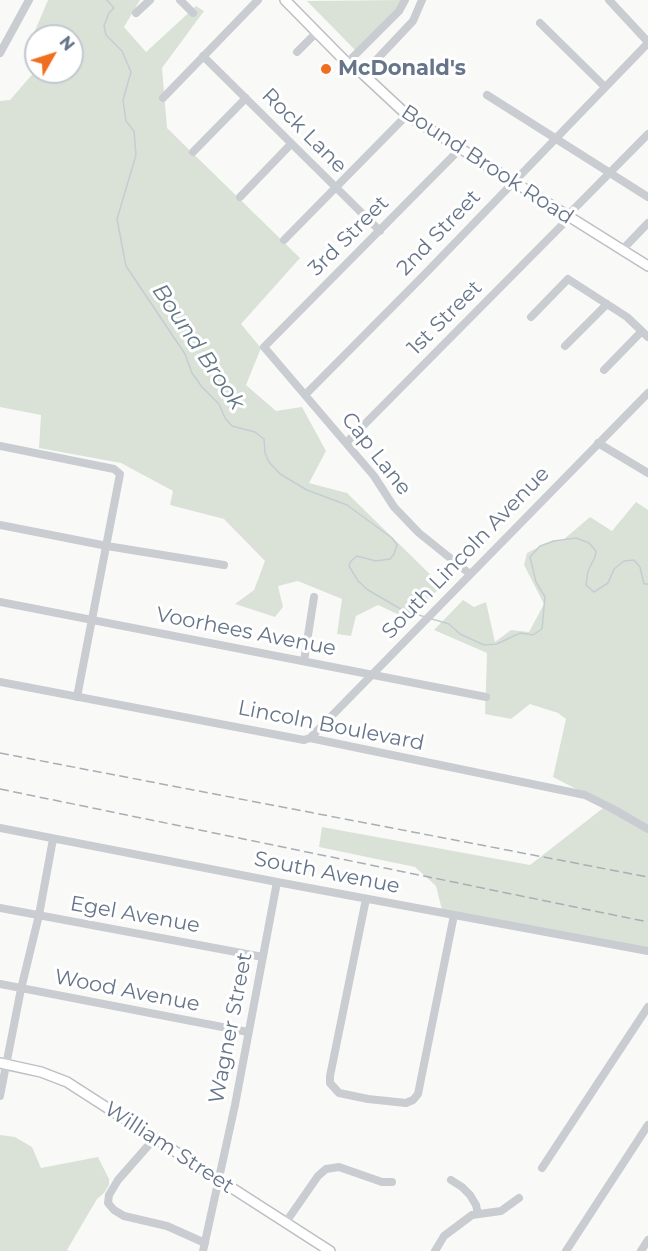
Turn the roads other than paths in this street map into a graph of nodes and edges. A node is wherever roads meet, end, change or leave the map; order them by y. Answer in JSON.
{"nodes":[{"id":1,"x":29,"y":0,"type":"edge"},
{"id":2,"x":150,"y":0,"type":"edge"},
{"id":3,"x":180,"y":0,"type":"edge"},
{"id":4,"x":258,"y":0,"type":"edge"},
{"id":5,"x":285,"y":0,"type":"edge"},
{"id":6,"x":405,"y":0,"type":"edge"},
{"id":7,"x":422,"y":0,"type":"edge"},
{"id":8,"x":609,"y":0,"type":"edge"},
{"id":9,"x":136,"y":13,"type":"dead end"},
{"id":10,"x":193,"y":13,"type":"dead end"},
{"id":11,"x":540,"y":23,"type":"dead end"},
{"id":12,"x":316,"y":33,"type":"junction"},
{"id":13,"x":2,"y":41,"type":"edge"},
{"id":14,"x":648,"y":42,"type":"edge"},
{"id":15,"x":297,"y":52,"type":"dead end"},
{"id":16,"x":0,"y":53,"type":"edge"},
{"id":17,"x":203,"y":56,"type":"junction"},
{"id":18,"x":347,"y":63,"type":"junction"},
{"id":19,"x":363,"y":74,"type":"junction"},
{"id":20,"x":604,"y":87,"type":"junction"},
{"id":21,"x":487,"y":95,"type":"dead end"},
{"id":22,"x":163,"y":98,"type":"dead end"},
{"id":23,"x":246,"y":98,"type":"junction"},
{"id":24,"x":407,"y":115,"type":"junction"},
{"id":25,"x":648,"y":134,"type":"edge"},
{"id":26,"x":555,"y":139,"type":"junction"},
{"id":27,"x":291,"y":144,"type":"junction"},
{"id":28,"x":459,"y":150,"type":"junction"},
{"id":29,"x":193,"y":152,"type":"dead end"},
{"id":30,"x":610,"y":173,"type":"junction"},
{"id":31,"x":513,"y":183,"type":"junction"},
{"id":32,"x":336,"y":188,"type":"junction"},
{"id":33,"x":240,"y":197,"type":"dead end"},
{"id":34,"x":648,"y":197,"type":"edge"},
{"id":35,"x":568,"y":217,"type":"junction"},
{"id":36,"x":648,"y":223,"type":"edge"},
{"id":37,"x":380,"y":231,"type":"junction"},
{"id":38,"x":284,"y":240,"type":"dead end"},
{"id":39,"x":622,"y":250,"type":"junction"},
{"id":40,"x":648,"y":266,"type":"edge"},
{"id":41,"x":607,"y":304,"type":"junction"},
{"id":42,"x":531,"y":317,"type":"dead end"},
{"id":43,"x":645,"y":334,"type":"edge"},
{"id":44,"x":566,"y":346,"type":"dead end"},
{"id":45,"x":264,"y":347,"type":"joint"},
{"id":46,"x":604,"y":370,"type":"dead end"},
{"id":47,"x":648,"y":393,"type":"edge"},
{"id":48,"x":305,"y":395,"type":"junction"},
{"id":49,"x":346,"y":443,"type":"junction"},
{"id":50,"x":598,"y":444,"type":"junction"},
{"id":51,"x":0,"y":446,"type":"edge"},
{"id":52,"x":648,"y":474,"type":"edge"},
{"id":53,"x":0,"y":525,"type":"edge"},
{"id":54,"x":107,"y":546,"type":"junction"},
{"id":55,"x":224,"y":565,"type":"dead end"},
{"id":56,"x":470,"y":574,"type":"junction"},
{"id":57,"x":314,"y":597,"type":"dead end"},
{"id":58,"x":0,"y":602,"type":"edge"},
{"id":59,"x":92,"y":619,"type":"junction"},
{"id":60,"x":304,"y":660,"type":"junction"},
{"id":61,"x":372,"y":674,"type":"junction"},
{"id":62,"x":0,"y":682,"type":"edge"},
{"id":63,"x":77,"y":697,"type":"junction"},
{"id":64,"x":486,"y":697,"type":"dead end"},
{"id":65,"x":310,"y":738,"type":"junction"},
{"id":66,"x":0,"y":828,"type":"edge"},
{"id":67,"x":648,"y":830,"type":"edge"},
{"id":68,"x":53,"y":839,"type":"junction"},
{"id":69,"x":277,"y":882,"type":"junction"},
{"id":70,"x":366,"y":898,"type":"junction"},
{"id":71,"x":0,"y":908,"type":"edge"},
{"id":72,"x":39,"y":915,"type":"junction"},
{"id":73,"x":454,"y":915,"type":"junction"},
{"id":74,"x":648,"y":951,"type":"edge"},
{"id":75,"x":263,"y":957,"type":"junction"},
{"id":76,"x":0,"y":984,"type":"edge"},
{"id":77,"x":21,"y":989,"type":"junction"},
{"id":78,"x":648,"y":1007,"type":"edge"},
{"id":79,"x":248,"y":1032,"type":"junction"},
{"id":80,"x":3,"y":1064,"type":"edge"},
{"id":81,"x":0,"y":1096,"type":"edge"},
{"id":82,"x":648,"y":1125,"type":"edge"},
{"id":83,"x":154,"y":1139,"type":"junction"},
{"id":84,"x":542,"y":1168,"type":"dead end"},
{"id":85,"x":219,"y":1180,"type":"junction"},
{"id":86,"x":451,"y":1180,"type":"dead end"},
{"id":87,"x":392,"y":1182,"type":"dead end"},
{"id":88,"x":519,"y":1198,"type":"dead end"},
{"id":89,"x":478,"y":1214,"type":"junction"},
{"id":90,"x":286,"y":1222,"type":"junction"},
{"id":91,"x":648,"y":1240,"type":"edge"},
{"id":92,"x":204,"y":1247,"type":"edge"},
{"id":93,"x":330,"y":1251,"type":"edge"},
{"id":94,"x":435,"y":1251,"type":"edge"},
{"id":95,"x":566,"y":1251,"type":"edge"},
{"id":96,"x":641,"y":1251,"type":"edge"}],
"edges":[{"from":1,"to":13,"type":"street"},
{"from":2,"to":9,"type":"street"},
{"from":3,"to":10,"type":"street"},
{"from":4,"to":17,"type":"street"},
{"from":5,"to":12,"type":"main road","name":"Bound Brook Road"},
{"from":6,"to":18,"type":"street"},
{"from":7,"to":19,"type":"street"},
{"from":8,"to":14,"type":"street"},
{"from":11,"to":20,"type":"street"},
{"from":12,"to":15,"type":"street"},
{"from":12,"to":18,"type":"main road","name":"Bound Brook Road"},
{"from":13,"to":16,"type":"street"},
{"from":14,"to":20,"type":"street","name":"2nd Street"},
{"from":17,"to":22,"type":"street"},
{"from":17,"to":23,"type":"street","name":"Rock Lane"},
{"from":18,"to":19,"type":"main road","name":"Bound Brook Road"},
{"from":19,"to":24,"type":"main road","name":"Bound Brook Road"},
{"from":20,"to":26,"type":"street","name":"2nd Street"},
{"from":21,"to":26,"type":"street"},
{"from":23,"to":27,"type":"street","name":"Rock Lane"},
{"from":23,"to":29,"type":"street"},
{"from":24,"to":28,"type":"main road","name":"Bound Brook Road"},
{"from":24,"to":32,"type":"street"},
{"from":25,"to":30,"type":"street","name":"1st Street"},
{"from":26,"to":30,"type":"street"},
{"from":26,"to":31,"type":"street","name":"2nd Street"},
{"from":27,"to":32,"type":"street","name":"Rock Lane"},
{"from":27,"to":33,"type":"street"},
{"from":28,"to":31,"type":"main road","name":"Bound Brook Road"},
{"from":28,"to":37,"type":"street","name":"3rd Street"},
{"from":30,"to":34,"type":"street"},
{"from":30,"to":35,"type":"street","name":"1st Street"},
{"from":31,"to":35,"type":"main road","name":"Bound Brook Road"},
{"from":31,"to":48,"type":"street","name":"2nd Street"},
{"from":32,"to":37,"type":"street","name":"Rock Lane"},
{"from":32,"to":38,"type":"street"},
{"from":35,"to":39,"type":"main road","name":"Bound Brook Road"},
{"from":35,"to":49,"type":"street","name":"1st Street"},
{"from":36,"to":39,"type":"street"},
{"from":37,"to":45,"type":"street","name":"3rd Street"},
{"from":39,"to":40,"type":"main road","name":"Bound Brook Road"},
{"from":41,"to":42,"type":"street"},
{"from":41,"to":43,"type":"street"},
{"from":41,"to":44,"type":"street"},
{"from":43,"to":46,"type":"street"},
{"from":45,"to":48,"type":"street","name":"Cap Lane"},
{"from":47,"to":50,"type":"street","name":"South Lincoln Avenue"},
{"from":48,"to":49,"type":"street","name":"Cap Lane"},
{"from":49,"to":56,"type":"street","name":"Cap Lane"},
{"from":50,"to":52,"type":"street"},
{"from":50,"to":56,"type":"street","name":"South Lincoln Avenue"},
{"from":51,"to":54,"type":"street"},
{"from":53,"to":54,"type":"street"},
{"from":54,"to":55,"type":"street"},
{"from":54,"to":59,"type":"street"},
{"from":56,"to":61,"type":"street","name":"South Lincoln Avenue"},
{"from":57,"to":60,"type":"street"},
{"from":58,"to":59,"type":"street","name":"Voorhees Avenue"},
{"from":59,"to":60,"type":"street","name":"Voorhees Avenue"},
{"from":59,"to":63,"type":"street"},
{"from":60,"to":61,"type":"street","name":"Voorhees Avenue"},
{"from":61,"to":64,"type":"street","name":"Voorhees Avenue"},
{"from":61,"to":65,"type":"street","name":"South Lincoln Avenue"},
{"from":62,"to":63,"type":"street","name":"Lincoln Boulevard"},
{"from":63,"to":65,"type":"street","name":"Lincoln Boulevard"},
{"from":65,"to":67,"type":"street","name":"Lincoln Boulevard"},
{"from":66,"to":68,"type":"street","name":"South Avenue"},
{"from":68,"to":69,"type":"street","name":"South Avenue"},
{"from":68,"to":72,"type":"street"},
{"from":69,"to":70,"type":"street","name":"South Avenue"},
{"from":69,"to":75,"type":"street","name":"Wagner Street"},
{"from":70,"to":73,"type":"street","name":"South Avenue"},
{"from":70,"to":73,"type":"street"},
{"from":71,"to":72,"type":"street","name":"Egel Avenue"},
{"from":72,"to":75,"type":"street","name":"Egel Avenue"},
{"from":72,"to":77,"type":"street"},
{"from":73,"to":74,"type":"street","name":"South Avenue"},
{"from":75,"to":79,"type":"street","name":"Wagner Street"},
{"from":76,"to":77,"type":"street","name":"Wood Avenue"},
{"from":77,"to":79,"type":"street","name":"Wood Avenue"},
{"from":77,"to":80,"type":"street"},
{"from":78,"to":84,"type":"street"},
{"from":79,"to":85,"type":"street","name":"Wagner Street"},
{"from":80,"to":81,"type":"street"},
{"from":80,"to":83,"type":"main road","name":"William Street"},
{"from":82,"to":95,"type":"street"},
{"from":83,"to":85,"type":"main road","name":"William Street"},
{"from":83,"to":92,"type":"street"},
{"from":85,"to":90,"type":"main road","name":"William Street"},
{"from":85,"to":92,"type":"street","name":"Wagner Street"},
{"from":86,"to":89,"type":"street"},
{"from":87,"to":90,"type":"street"},
{"from":88,"to":89,"type":"street"},
{"from":89,"to":94,"type":"street"},
{"from":90,"to":93,"type":"main road","name":"William Street"},
{"from":91,"to":96,"type":"street"}]}
